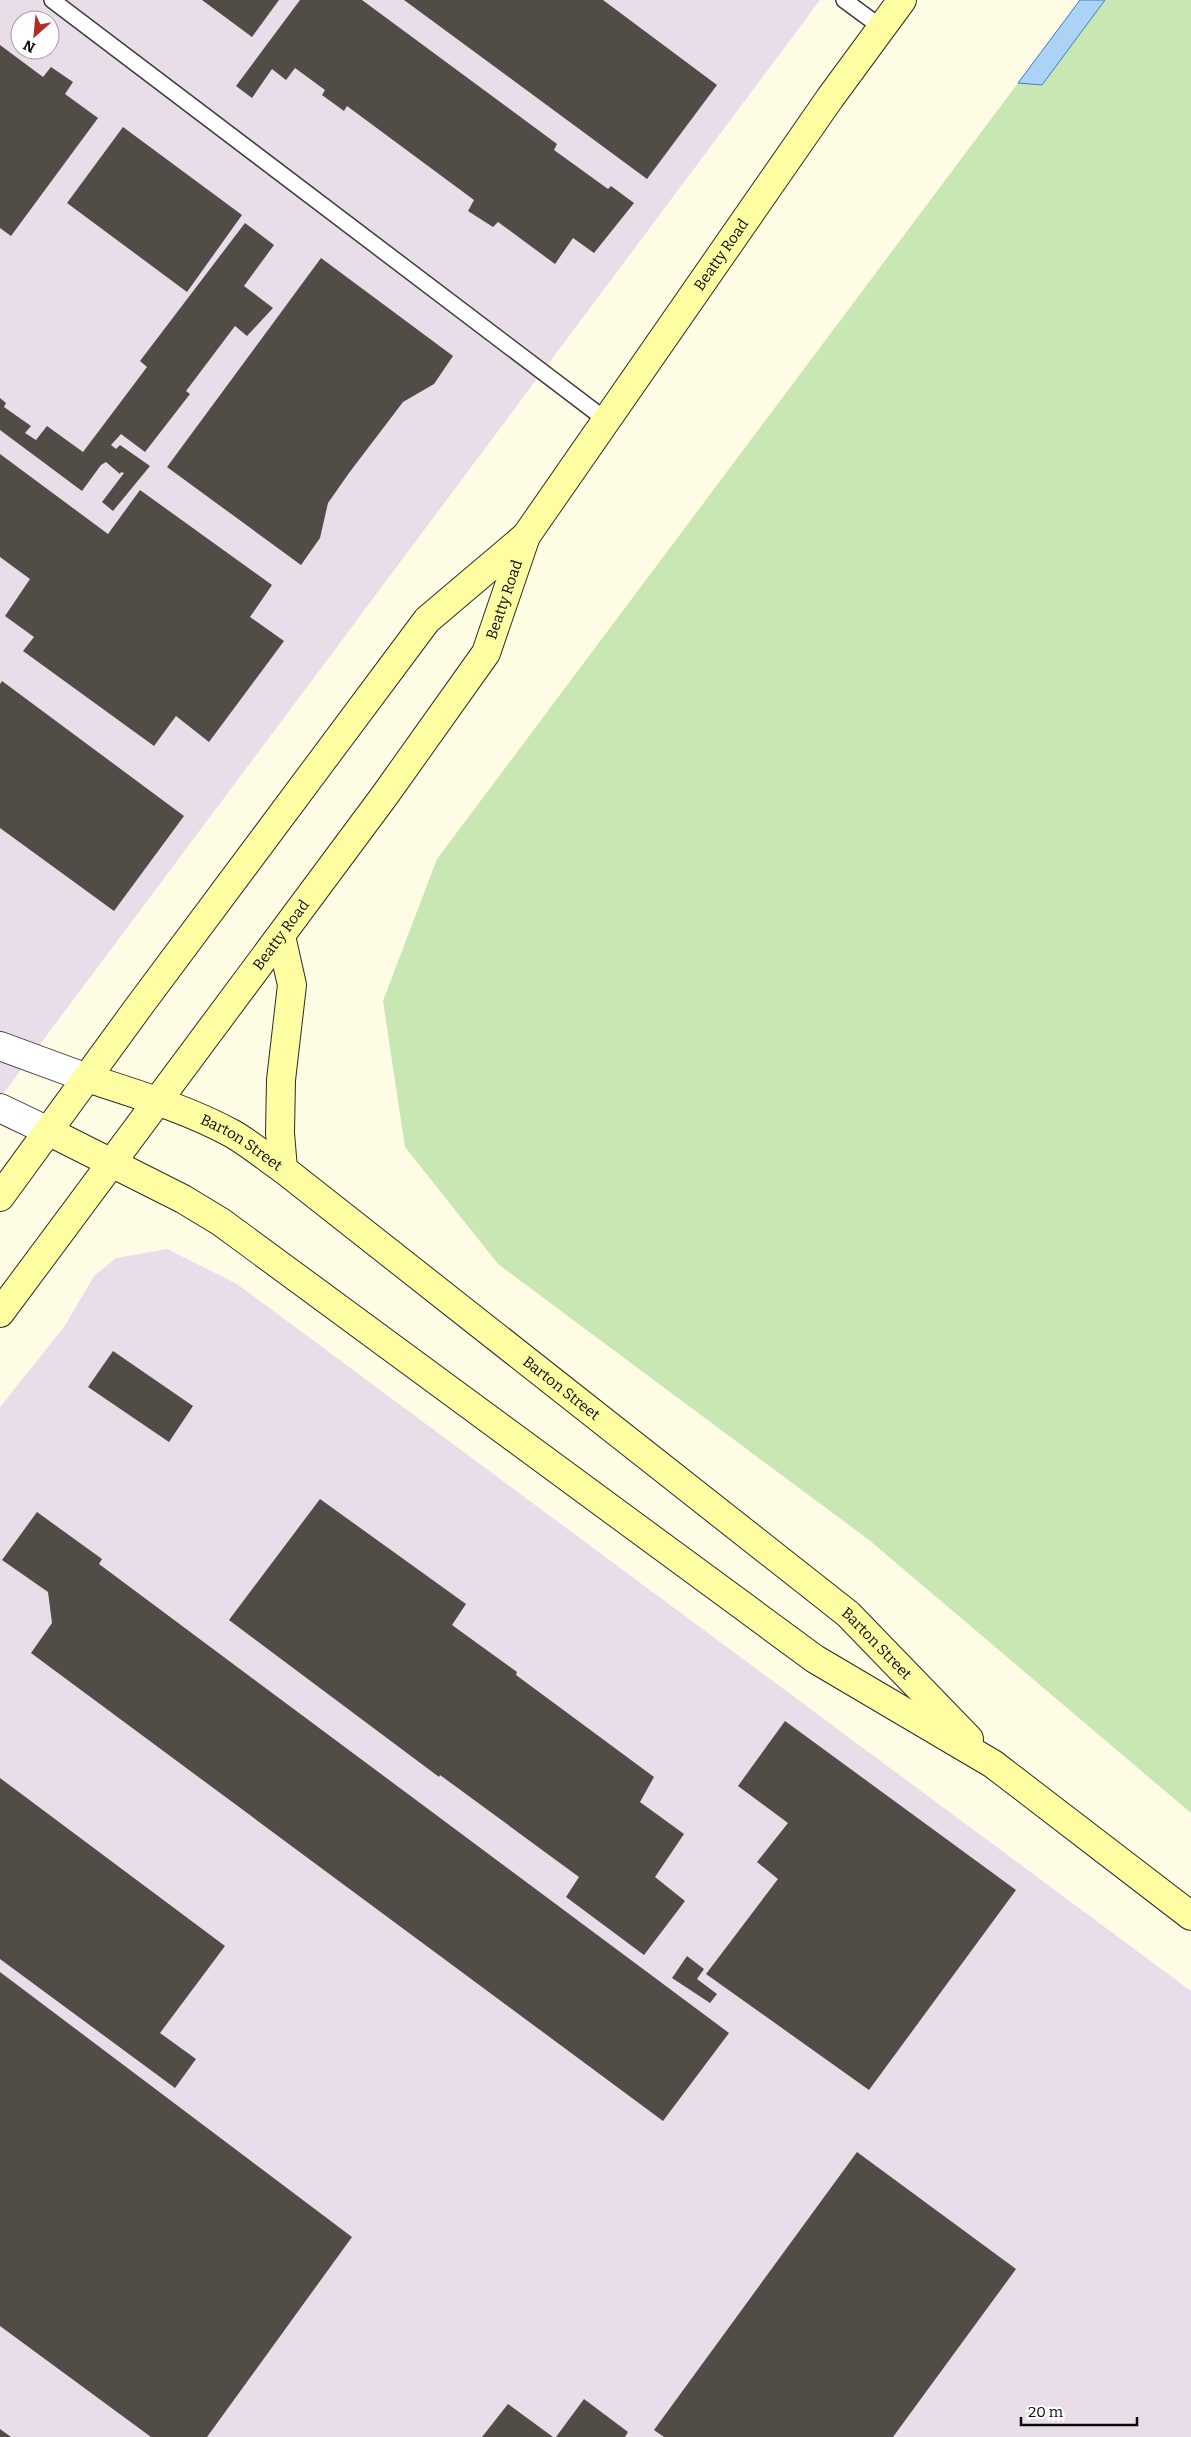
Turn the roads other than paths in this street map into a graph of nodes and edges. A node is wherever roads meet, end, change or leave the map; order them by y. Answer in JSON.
{"nodes":[{"id":1,"x":52,"y":0,"type":"edge"},
{"id":2,"x":844,"y":0,"type":"edge"},
{"id":3,"x":902,"y":0,"type":"edge"},
{"id":4,"x":882,"y":28,"type":"junction"},
{"id":5,"x":606,"y":420,"type":"junction"},
{"id":6,"x":526,"y":536,"type":"junction"},
{"id":7,"x":281,"y":936,"type":"junction"},
{"id":8,"x":0,"y":1046,"type":"edge"},
{"id":9,"x":87,"y":1078,"type":"junction"},
{"id":10,"x":157,"y":1101,"type":"junction"},
{"id":11,"x":0,"y":1108,"type":"edge"},
{"id":12,"x":48,"y":1131,"type":"junction"},
{"id":13,"x":110,"y":1163,"type":"junction"},
{"id":14,"x":283,"y":1169,"type":"junction"},
{"id":15,"x":0,"y":1197,"type":"edge"},
{"id":16,"x":0,"y":1313,"type":"edge"},
{"id":17,"x":993,"y":1764,"type":"junction"},
{"id":18,"x":1191,"y":1916,"type":"edge"}],
"edges":[{"from":1,"to":5,"type":"lane"},
{"from":2,"to":4,"type":"lane"},
{"from":3,"to":4,"type":"main road","name":"Beatty Road"},
{"from":4,"to":5,"type":"main road","name":"Beatty Road"},
{"from":5,"to":6,"type":"main road","name":"Beatty Road"},
{"from":6,"to":7,"type":"main road","name":"Beatty Road"},
{"from":6,"to":9,"type":"main road","name":"Beatty Road"},
{"from":7,"to":10,"type":"main road","name":"Beatty Road"},
{"from":7,"to":14,"type":"main road"},
{"from":8,"to":9,"type":"street"},
{"from":9,"to":10,"type":"main road","name":"Barton Street"},
{"from":9,"to":12,"type":"main road","name":"Beatty Road"},
{"from":10,"to":13,"type":"main road","name":"Beatty Road"},
{"from":10,"to":14,"type":"main road","name":"Barton Street"},
{"from":11,"to":12,"type":"street"},
{"from":12,"to":13,"type":"main road","name":"Barton Street"},
{"from":12,"to":15,"type":"main road","name":"Beatty Road"},
{"from":13,"to":16,"type":"main road","name":"Beatty Road"},
{"from":13,"to":17,"type":"main road","name":"Barton Street"},
{"from":14,"to":17,"type":"main road","name":"Barton Street"},
{"from":17,"to":18,"type":"main road","name":"Barton Street"}]}
